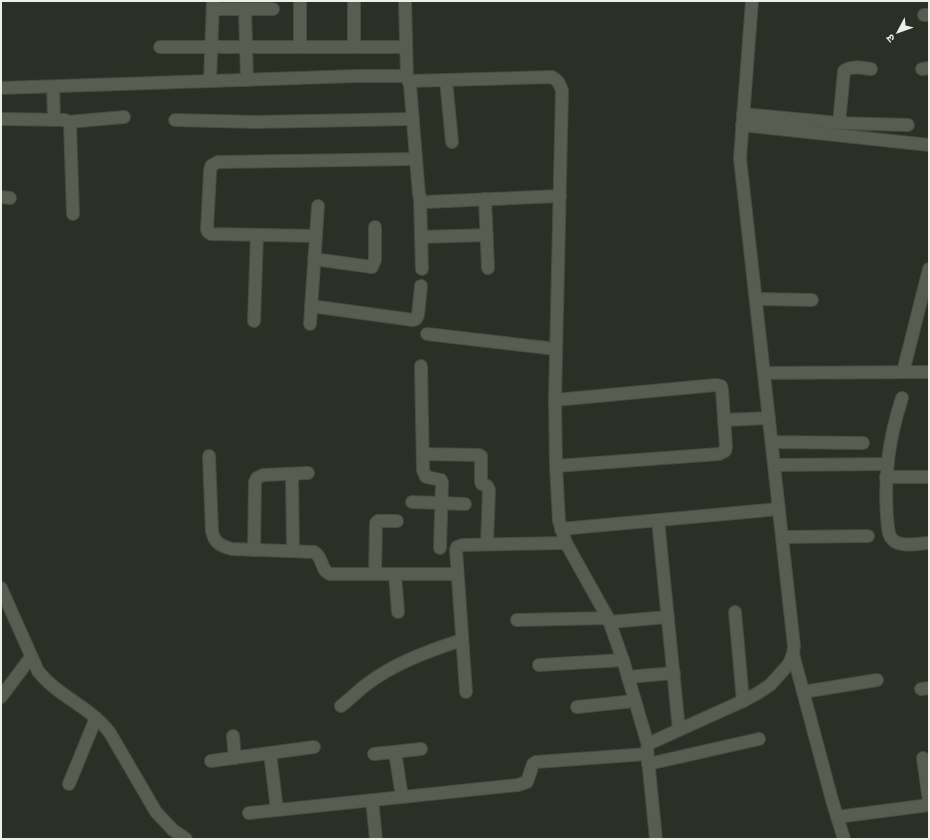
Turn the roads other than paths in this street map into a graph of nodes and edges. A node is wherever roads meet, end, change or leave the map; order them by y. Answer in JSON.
{"nodes":[{"id":1,"x":300,"y":1,"type":"edge"},
{"id":2,"x":354,"y":1,"type":"edge"},
{"id":3,"x":405,"y":1,"type":"edge"},
{"id":4,"x":752,"y":1,"type":"edge"},
{"id":5,"x":213,"y":5,"type":"edge"},
{"id":6,"x":245,"y":9,"type":"junction"},
{"id":7,"x":273,"y":9,"type":"dead end"},
{"id":8,"x":354,"y":46,"type":"junction"},
{"id":9,"x":406,"y":46,"type":"junction"},
{"id":10,"x":160,"y":47,"type":"dead end"},
{"id":11,"x":212,"y":47,"type":"junction"},
{"id":12,"x":246,"y":47,"type":"junction"},
{"id":13,"x":300,"y":47,"type":"junction"},
{"id":14,"x":872,"y":69,"type":"dead end"},
{"id":15,"x":247,"y":80,"type":"junction"},
{"id":16,"x":408,"y":80,"type":"junction"},
{"id":17,"x":446,"y":80,"type":"junction"},
{"id":18,"x":210,"y":81,"type":"junction"},
{"id":19,"x":53,"y":87,"type":"junction"},
{"id":20,"x":1,"y":88,"type":"edge"},
{"id":21,"x":124,"y":117,"type":"dead end"},
{"id":22,"x":1,"y":119,"type":"edge"},
{"id":23,"x":413,"y":119,"type":"junction"},
{"id":24,"x":742,"y":119,"type":"junction"},
{"id":25,"x":54,"y":120,"type":"junction"},
{"id":26,"x":175,"y":120,"type":"dead end"},
{"id":27,"x":68,"y":122,"type":"junction"},
{"id":28,"x":839,"y":123,"type":"junction"},
{"id":29,"x":908,"y":125,"type":"dead end"},
{"id":30,"x":452,"y":142,"type":"dead end"},
{"id":31,"x":929,"y":145,"type":"edge"},
{"id":32,"x":416,"y":159,"type":"junction"},
{"id":33,"x":560,"y":196,"type":"junction"},
{"id":34,"x":420,"y":199,"type":"junction"},
{"id":35,"x":486,"y":199,"type":"junction"},
{"id":36,"x":318,"y":206,"type":"dead end"},
{"id":37,"x":73,"y":214,"type":"dead end"},
{"id":38,"x":375,"y":227,"type":"dead end"},
{"id":39,"x":257,"y":235,"type":"junction"},
{"id":40,"x":487,"y":235,"type":"junction"},
{"id":41,"x":316,"y":236,"type":"junction"},
{"id":42,"x":421,"y":237,"type":"junction"},
{"id":43,"x":314,"y":259,"type":"junction"},
{"id":44,"x":488,"y":268,"type":"dead end"},
{"id":45,"x":929,"y":268,"type":"edge"},
{"id":46,"x":422,"y":269,"type":"dead end"},
{"id":47,"x":421,"y":286,"type":"dead end"},
{"id":48,"x":756,"y":299,"type":"junction"},
{"id":49,"x":812,"y":300,"type":"dead end"},
{"id":50,"x":311,"y":306,"type":"junction"},
{"id":51,"x":254,"y":321,"type":"dead end"},
{"id":52,"x":310,"y":324,"type":"dead end"},
{"id":53,"x":427,"y":334,"type":"dead end"},
{"id":54,"x":556,"y":349,"type":"junction"},
{"id":55,"x":421,"y":366,"type":"dead end"},
{"id":56,"x":903,"y":372,"type":"junction"},
{"id":57,"x":929,"y":372,"type":"edge"},
{"id":58,"x":764,"y":373,"type":"junction"},
{"id":59,"x":902,"y":398,"type":"dead end"},
{"id":60,"x":555,"y":400,"type":"junction"},
{"id":61,"x":769,"y":418,"type":"junction"},
{"id":62,"x":724,"y":420,"type":"junction"},
{"id":63,"x":772,"y":442,"type":"junction"},
{"id":64,"x":862,"y":443,"type":"dead end"},
{"id":65,"x":423,"y":454,"type":"junction"},
{"id":66,"x":209,"y":456,"type":"dead end"},
{"id":67,"x":887,"y":464,"type":"junction"},
{"id":68,"x":775,"y":465,"type":"junction"},
{"id":69,"x":556,"y":466,"type":"junction"},
{"id":70,"x":308,"y":473,"type":"dead end"},
{"id":71,"x":292,"y":474,"type":"junction"},
{"id":72,"x":886,"y":477,"type":"junction"},
{"id":73,"x":929,"y":477,"type":"edge"},
{"id":74,"x":412,"y":502,"type":"dead end"},
{"id":75,"x":441,"y":503,"type":"junction"},
{"id":76,"x":465,"y":504,"type":"dead end"},
{"id":77,"x":780,"y":510,"type":"junction"},
{"id":78,"x":397,"y":520,"type":"dead end"},
{"id":79,"x":658,"y":520,"type":"junction"},
{"id":80,"x":561,"y":529,"type":"junction"},
{"id":81,"x":868,"y":536,"type":"dead end"},
{"id":82,"x":782,"y":537,"type":"junction"},
{"id":83,"x":566,"y":543,"type":"junction"},
{"id":84,"x":929,"y":543,"type":"edge"},
{"id":85,"x":487,"y":544,"type":"junction"},
{"id":86,"x":440,"y":548,"type":"dead end"},
{"id":87,"x":254,"y":550,"type":"junction"},
{"id":88,"x":294,"y":551,"type":"junction"},
{"id":89,"x":375,"y":574,"type":"junction"},
{"id":90,"x":395,"y":574,"type":"junction"},
{"id":91,"x":457,"y":574,"type":"junction"},
{"id":92,"x":1,"y":588,"type":"edge"},
{"id":93,"x":398,"y":612,"type":"dead end"},
{"id":94,"x":735,"y":612,"type":"dead end"},
{"id":95,"x":668,"y":617,"type":"junction"},
{"id":96,"x":517,"y":620,"type":"dead end"},
{"id":97,"x":608,"y":620,"type":"junction"},
{"id":98,"x":462,"y":640,"type":"junction"},
{"id":99,"x":793,"y":654,"type":"junction"},
{"id":100,"x":31,"y":657,"type":"junction"},
{"id":101,"x":623,"y":660,"type":"junction"},
{"id":102,"x":540,"y":665,"type":"dead end"},
{"id":103,"x":674,"y":673,"type":"junction"},
{"id":104,"x":628,"y":677,"type":"junction"},
{"id":105,"x":877,"y":680,"type":"dead end"},
{"id":106,"x":466,"y":692,"type":"dead end"},
{"id":107,"x":803,"y":692,"type":"junction"},
{"id":108,"x":1,"y":696,"type":"edge"},
{"id":109,"x":635,"y":701,"type":"junction"},
{"id":110,"x":744,"y":701,"type":"junction"},
{"id":111,"x":341,"y":706,"type":"dead end"},
{"id":112,"x":577,"y":707,"type":"dead end"},
{"id":113,"x":96,"y":718,"type":"junction"},
{"id":114,"x":679,"y":730,"type":"junction"},
{"id":115,"x":233,"y":736,"type":"dead end"},
{"id":116,"x":759,"y":739,"type":"dead end"},
{"id":117,"x":314,"y":747,"type":"dead end"},
{"id":118,"x":421,"y":749,"type":"dead end"},
{"id":119,"x":395,"y":752,"type":"junction"},
{"id":120,"x":270,"y":753,"type":"junction"},
{"id":121,"x":374,"y":754,"type":"dead end"},
{"id":122,"x":648,"y":754,"type":"junction"},
{"id":123,"x":235,"y":758,"type":"junction"},
{"id":124,"x":923,"y":758,"type":"dead end"},
{"id":125,"x":211,"y":761,"type":"dead end"},
{"id":126,"x":69,"y":784,"type":"dead end"},
{"id":127,"x":402,"y":797,"type":"junction"},
{"id":128,"x":372,"y":800,"type":"junction"},
{"id":129,"x":929,"y":801,"type":"edge"},
{"id":130,"x":929,"y":805,"type":"edge"},
{"id":131,"x":277,"y":810,"type":"junction"},
{"id":132,"x":249,"y":813,"type":"dead end"},
{"id":133,"x":837,"y":817,"type":"junction"},
{"id":134,"x":186,"y":839,"type":"edge"},
{"id":135,"x":376,"y":839,"type":"edge"},
{"id":136,"x":656,"y":839,"type":"edge"},
{"id":137,"x":844,"y":839,"type":"edge"}],
"edges":[{"from":1,"to":13,"type":"street"},
{"from":2,"to":8,"type":"street"},
{"from":3,"to":9,"type":"street"},
{"from":4,"to":24,"type":"street"},
{"from":5,"to":6,"type":"street"},
{"from":5,"to":11,"type":"street"},
{"from":6,"to":7,"type":"street"},
{"from":6,"to":12,"type":"street"},
{"from":8,"to":9,"type":"street"},
{"from":8,"to":13,"type":"street"},
{"from":9,"to":16,"type":"street"},
{"from":10,"to":11,"type":"street"},
{"from":11,"to":12,"type":"street"},
{"from":11,"to":18,"type":"street"},
{"from":12,"to":13,"type":"street"},
{"from":12,"to":15,"type":"street"},
{"from":14,"to":28,"type":"street"},
{"from":15,"to":16,"type":"street"},
{"from":15,"to":18,"type":"street"},
{"from":16,"to":17,"type":"street"},
{"from":16,"to":23,"type":"street"},
{"from":17,"to":30,"type":"street"},
{"from":17,"to":33,"type":"street"},
{"from":18,"to":19,"type":"street"},
{"from":19,"to":20,"type":"street"},
{"from":19,"to":25,"type":"street"},
{"from":21,"to":27,"type":"street"},
{"from":22,"to":25,"type":"street"},
{"from":23,"to":26,"type":"street"},
{"from":23,"to":32,"type":"street"},
{"from":24,"to":28,"type":"street"},
{"from":24,"to":31,"type":"street"},
{"from":24,"to":48,"type":"street"},
{"from":25,"to":27,"type":"street"},
{"from":27,"to":37,"type":"street"},
{"from":28,"to":29,"type":"street"},
{"from":32,"to":34,"type":"street"},
{"from":32,"to":39,"type":"street"},
{"from":33,"to":35,"type":"street"},
{"from":33,"to":54,"type":"street"},
{"from":34,"to":35,"type":"street"},
{"from":34,"to":42,"type":"street"},
{"from":35,"to":40,"type":"street"},
{"from":36,"to":41,"type":"street"},
{"from":38,"to":43,"type":"street"},
{"from":39,"to":41,"type":"street"},
{"from":39,"to":51,"type":"street"},
{"from":40,"to":42,"type":"street"},
{"from":40,"to":44,"type":"street"},
{"from":41,"to":43,"type":"street"},
{"from":42,"to":46,"type":"street"},
{"from":43,"to":50,"type":"street"},
{"from":45,"to":56,"type":"street"},
{"from":47,"to":50,"type":"street"},
{"from":48,"to":49,"type":"street"},
{"from":48,"to":58,"type":"street"},
{"from":50,"to":52,"type":"street"},
{"from":53,"to":54,"type":"street"},
{"from":54,"to":60,"type":"street"},
{"from":55,"to":65,"type":"street"},
{"from":56,"to":57,"type":"street"},
{"from":56,"to":58,"type":"street"},
{"from":58,"to":61,"type":"street"},
{"from":59,"to":67,"type":"street"},
{"from":60,"to":62,"type":"street"},
{"from":60,"to":69,"type":"street"},
{"from":61,"to":62,"type":"street"},
{"from":61,"to":63,"type":"street"},
{"from":62,"to":69,"type":"street"},
{"from":63,"to":64,"type":"street"},
{"from":63,"to":68,"type":"street"},
{"from":65,"to":75,"type":"street"},
{"from":65,"to":85,"type":"street"},
{"from":66,"to":87,"type":"street"},
{"from":67,"to":68,"type":"street"},
{"from":67,"to":72,"type":"street"},
{"from":68,"to":77,"type":"street"},
{"from":69,"to":80,"type":"street"},
{"from":70,"to":71,"type":"street"},
{"from":71,"to":87,"type":"street"},
{"from":71,"to":88,"type":"street"},
{"from":72,"to":73,"type":"street"},
{"from":72,"to":84,"type":"street"},
{"from":74,"to":75,"type":"street"},
{"from":75,"to":76,"type":"street"},
{"from":75,"to":86,"type":"street"},
{"from":77,"to":79,"type":"street"},
{"from":77,"to":82,"type":"street"},
{"from":78,"to":89,"type":"street"},
{"from":79,"to":80,"type":"street"},
{"from":79,"to":95,"type":"street"},
{"from":80,"to":83,"type":"street"},
{"from":81,"to":82,"type":"street"},
{"from":82,"to":99,"type":"street"},
{"from":83,"to":85,"type":"street"},
{"from":83,"to":97,"type":"street"},
{"from":85,"to":91,"type":"street"},
{"from":87,"to":88,"type":"street"},
{"from":88,"to":89,"type":"street"},
{"from":89,"to":90,"type":"street"},
{"from":90,"to":91,"type":"street"},
{"from":90,"to":93,"type":"street"},
{"from":91,"to":98,"type":"street"},
{"from":92,"to":100,"type":"street"},
{"from":94,"to":110,"type":"street"},
{"from":95,"to":97,"type":"street"},
{"from":95,"to":103,"type":"street"},
{"from":96,"to":97,"type":"street"},
{"from":97,"to":101,"type":"street"},
{"from":98,"to":106,"type":"street"},
{"from":98,"to":111,"type":"street"},
{"from":99,"to":107,"type":"street"},
{"from":99,"to":110,"type":"street"},
{"from":100,"to":108,"type":"street"},
{"from":100,"to":113,"type":"street"},
{"from":101,"to":102,"type":"street"},
{"from":101,"to":104,"type":"street"},
{"from":103,"to":104,"type":"street"},
{"from":103,"to":114,"type":"street"},
{"from":104,"to":109,"type":"street"},
{"from":105,"to":107,"type":"street"},
{"from":107,"to":133,"type":"street"},
{"from":109,"to":112,"type":"street"},
{"from":109,"to":122,"type":"street"},
{"from":110,"to":114,"type":"street"},
{"from":113,"to":126,"type":"street"},
{"from":113,"to":134,"type":"street"},
{"from":114,"to":122,"type":"street"},
{"from":115,"to":123,"type":"street"},
{"from":116,"to":122,"type":"street"},
{"from":117,"to":120,"type":"street"},
{"from":118,"to":119,"type":"street"},
{"from":119,"to":121,"type":"street"},
{"from":119,"to":127,"type":"street"},
{"from":120,"to":123,"type":"street"},
{"from":120,"to":131,"type":"street"},
{"from":122,"to":127,"type":"street"},
{"from":122,"to":136,"type":"street"},
{"from":123,"to":125,"type":"street"},
{"from":124,"to":129,"type":"street"},
{"from":127,"to":128,"type":"street"},
{"from":128,"to":131,"type":"street"},
{"from":128,"to":135,"type":"street"},
{"from":130,"to":133,"type":"street"},
{"from":131,"to":132,"type":"street"},
{"from":133,"to":137,"type":"street"}]}
